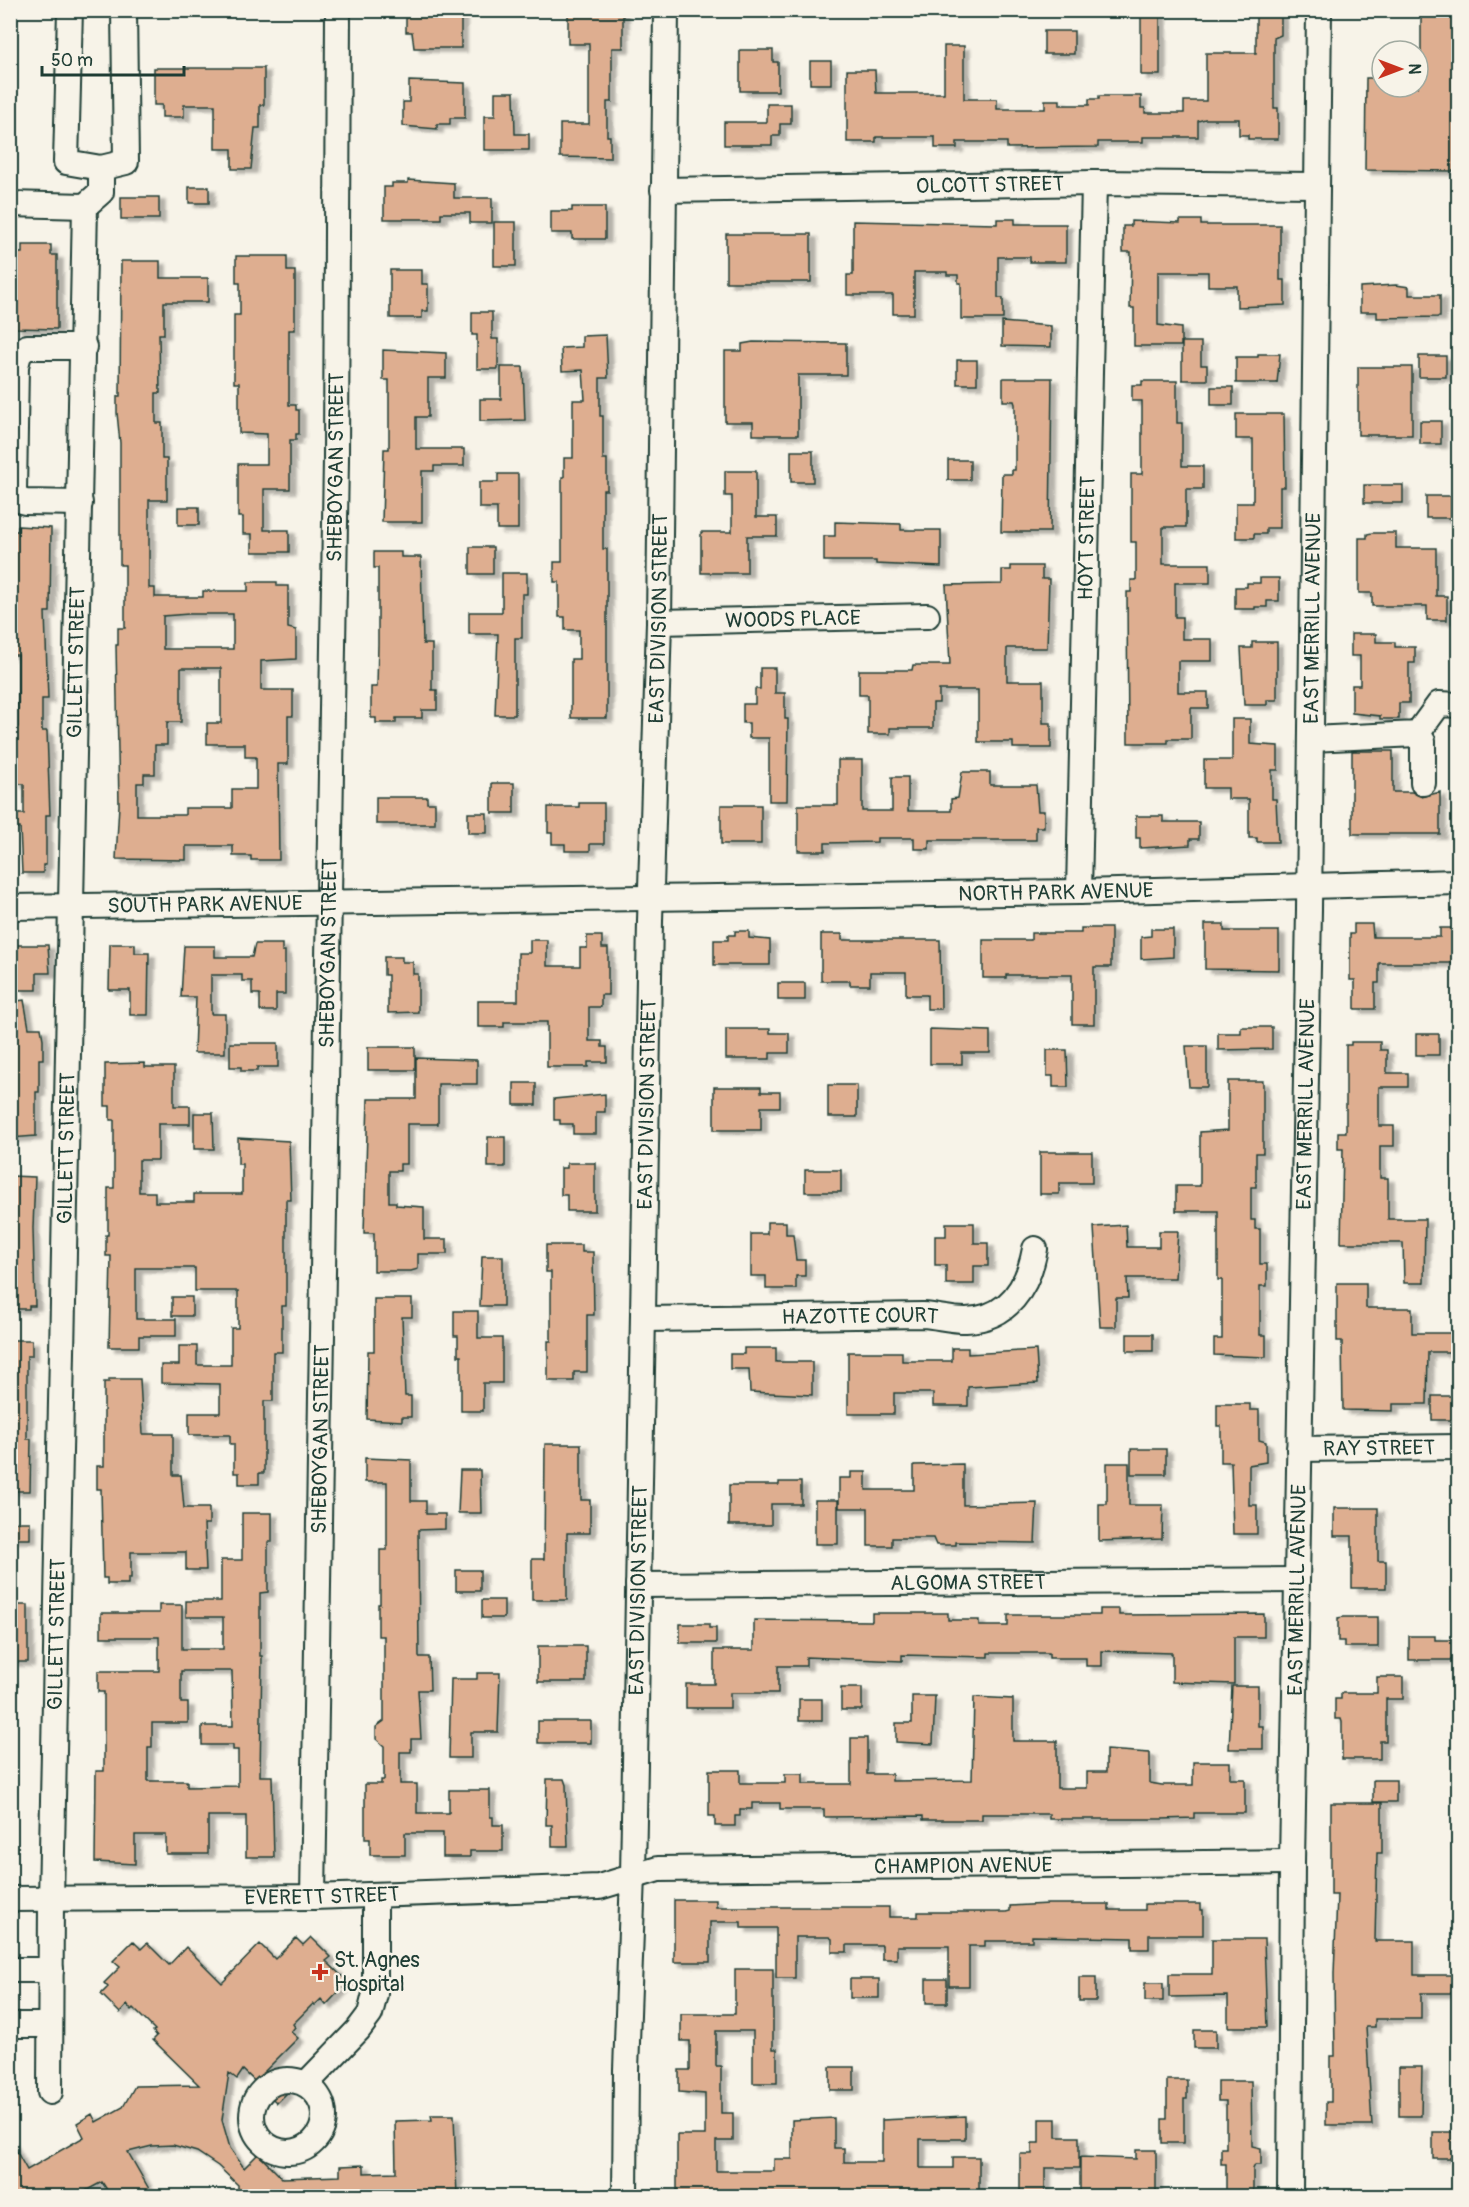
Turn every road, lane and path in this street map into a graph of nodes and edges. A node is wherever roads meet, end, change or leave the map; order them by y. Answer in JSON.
{"nodes":[{"id":1,"x":70,"y":10,"type":"edge"},
{"id":2,"x":124,"y":10,"type":"edge"},
{"id":3,"x":338,"y":10,"type":"edge"},
{"id":4,"x":666,"y":10,"type":"edge"},
{"id":5,"x":1319,"y":10,"type":"edge"},
{"id":6,"x":101,"y":168,"type":"junction"},
{"id":7,"x":1094,"y":183,"type":"junction"},
{"id":8,"x":1317,"y":184,"type":"junction"},
{"id":9,"x":663,"y":190,"type":"junction"},
{"id":10,"x":10,"y":204,"type":"edge"},
{"id":11,"x":85,"y":206,"type":"junction"},
{"id":12,"x":19,"y":346,"type":"edge"},
{"id":13,"x":84,"y":347,"type":"junction"},
{"id":14,"x":80,"y":503,"type":"junction"},
{"id":15,"x":927,"y":616,"type":"dead end"},
{"id":16,"x":659,"y":622,"type":"junction"},
{"id":17,"x":1458,"y":705,"type":"edge"},
{"id":18,"x":1417,"y":734,"type":"junction"},
{"id":19,"x":1311,"y":739,"type":"junction"},
{"id":20,"x":1423,"y":783,"type":"dead end"},
{"id":21,"x":1458,"y":882,"type":"edge"},
{"id":22,"x":1309,"y":885,"type":"junction"},
{"id":23,"x":1079,"y":892,"type":"junction"},
{"id":24,"x":651,"y":897,"type":"junction"},
{"id":25,"x":327,"y":901,"type":"junction"},
{"id":26,"x":10,"y":908,"type":"edge"},
{"id":27,"x":70,"y":908,"type":"junction"},
{"id":28,"x":1035,"y":1249,"type":"dead end"},
{"id":29,"x":644,"y":1319,"type":"junction"},
{"id":30,"x":1458,"y":1447,"type":"edge"},
{"id":31,"x":1299,"y":1449,"type":"junction"},
{"id":32,"x":1297,"y":1580,"type":"junction"},
{"id":33,"x":638,"y":1585,"type":"junction"},
{"id":34,"x":1292,"y":1862,"type":"junction"},
{"id":35,"x":633,"y":1875,"type":"junction"},
{"id":36,"x":375,"y":1895,"type":"junction"},
{"id":37,"x":314,"y":1897,"type":"junction"},
{"id":38,"x":10,"y":1899,"type":"edge"},
{"id":39,"x":51,"y":1900,"type":"junction"},
{"id":40,"x":10,"y":1970,"type":"edge"},
{"id":41,"x":51,"y":1970,"type":"junction"},
{"id":42,"x":10,"y":2025,"type":"edge"},
{"id":43,"x":50,"y":2025,"type":"junction"},
{"id":44,"x":306,"y":2084,"type":"dead end"},
{"id":45,"x":50,"y":2092,"type":"dead end"},
{"id":46,"x":625,"y":2196,"type":"edge"},
{"id":47,"x":1290,"y":2196,"type":"edge"}],
"edges":[{"from":1,"to":6,"type":"street"},
{"from":2,"to":6,"type":"street"},
{"from":3,"to":25,"type":"street","name":"SHEBOYGAN STREET"},
{"from":4,"to":9,"type":"street","name":"EAST DIVISION STREET"},
{"from":5,"to":8,"type":"street","name":"EAST MERRILL AVENUE"},
{"from":6,"to":11,"type":"street"},
{"from":7,"to":8,"type":"street","name":"OLCOTT STREET"},
{"from":7,"to":9,"type":"street","name":"OLCOTT STREET"},
{"from":7,"to":23,"type":"street","name":"HOYT STREET"},
{"from":8,"to":19,"type":"street","name":"EAST MERRILL AVENUE"},
{"from":9,"to":16,"type":"street","name":"EAST DIVISION STREET"},
{"from":10,"to":11,"type":"street"},
{"from":11,"to":13,"type":"street","name":"GILLETT STREET"},
{"from":12,"to":13,"type":"street"},
{"from":12,"to":14,"type":"street"},
{"from":13,"to":14,"type":"street","name":"GILLETT STREET"},
{"from":14,"to":27,"type":"street","name":"GILLETT STREET"},
{"from":15,"to":16,"type":"street","name":"WOODS PLACE"},
{"from":16,"to":24,"type":"street","name":"EAST DIVISION STREET"},
{"from":17,"to":18,"type":"street"},
{"from":18,"to":19,"type":"street"},
{"from":18,"to":20,"type":"street"},
{"from":19,"to":22,"type":"street","name":"EAST MERRILL AVENUE"},
{"from":21,"to":22,"type":"street","name":"NORTH PARK AVENUE"},
{"from":22,"to":23,"type":"street","name":"NORTH PARK AVENUE"},
{"from":22,"to":31,"type":"street","name":"EAST MERRILL AVENUE"},
{"from":23,"to":24,"type":"street","name":"NORTH PARK AVENUE"},
{"from":24,"to":25,"type":"street","name":"SOUTH PARK AVENUE"},
{"from":24,"to":29,"type":"street","name":"EAST DIVISION STREET"},
{"from":25,"to":27,"type":"street","name":"SOUTH PARK AVENUE"},
{"from":25,"to":37,"type":"street","name":"SHEBOYGAN STREET"},
{"from":26,"to":27,"type":"street","name":"SOUTH PARK AVENUE"},
{"from":27,"to":39,"type":"street","name":"GILLETT STREET"},
{"from":28,"to":29,"type":"street","name":"HAZOTTE COURT"},
{"from":29,"to":33,"type":"street","name":"EAST DIVISION STREET"},
{"from":30,"to":31,"type":"street","name":"RAY STREET"},
{"from":31,"to":32,"type":"street","name":"EAST MERRILL AVENUE"},
{"from":32,"to":33,"type":"street","name":"ALGOMA STREET"},
{"from":32,"to":34,"type":"street","name":"EAST MERRILL AVENUE"},
{"from":33,"to":35,"type":"street","name":"EAST DIVISION STREET"},
{"from":34,"to":35,"type":"street","name":"CHAMPION AVENUE"},
{"from":34,"to":47,"type":"street","name":"EAST MERRILL AVENUE"},
{"from":35,"to":36,"type":"street","name":"EVERETT STREET"},
{"from":35,"to":46,"type":"street","name":"EAST DIVISION STREET"},
{"from":36,"to":37,"type":"street","name":"EVERETT STREET"},
{"from":36,"to":44,"type":"street"},
{"from":37,"to":39,"type":"street","name":"EVERETT STREET"},
{"from":38,"to":39,"type":"street","name":"EVERETT STREET"},
{"from":39,"to":41,"type":"street","name":"GILLETT STREET"},
{"from":40,"to":41,"type":"street"},
{"from":41,"to":43,"type":"street","name":"GILLETT STREET"},
{"from":42,"to":43,"type":"street"},
{"from":43,"to":45,"type":"street","name":"GILLETT STREET"}]}
